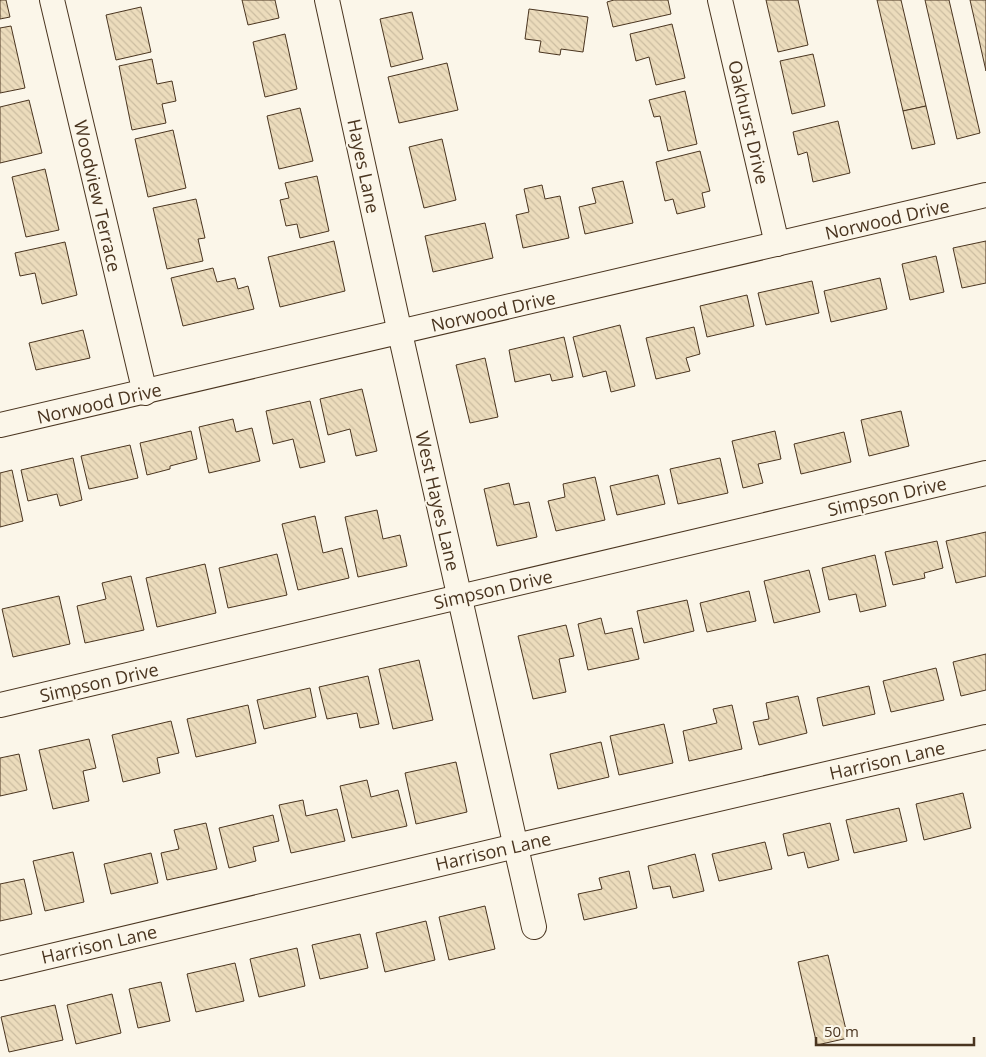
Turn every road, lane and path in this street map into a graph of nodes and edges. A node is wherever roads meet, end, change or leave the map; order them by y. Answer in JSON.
{"nodes":[{"id":1,"x":52,"y":0,"type":"edge"},
{"id":2,"x":327,"y":0,"type":"edge"},
{"id":3,"x":720,"y":0,"type":"edge"},
{"id":4,"x":986,"y":195,"type":"edge"},
{"id":5,"x":777,"y":244,"type":"junction"},
{"id":6,"x":400,"y":332,"type":"junction"},
{"id":7,"x":145,"y":393,"type":"junction"},
{"id":8,"x":0,"y":425,"type":"edge"},
{"id":9,"x":986,"y":473,"type":"edge"},
{"id":10,"x":459,"y":597,"type":"junction"},
{"id":11,"x":0,"y":705,"type":"edge"},
{"id":12,"x":986,"y":737,"type":"edge"},
{"id":13,"x":516,"y":846,"type":"junction"},
{"id":14,"x":534,"y":927,"type":"dead end"},
{"id":15,"x":0,"y":968,"type":"edge"}],
"edges":[{"from":1,"to":7,"type":"street","name":"Woodview Terrace"},
{"from":2,"to":6,"type":"street","name":"Hayes Lane"},
{"from":3,"to":5,"type":"street","name":"Oakhurst Drive"},
{"from":4,"to":5,"type":"street","name":"Norwood Drive"},
{"from":5,"to":6,"type":"street","name":"Norwood Drive"},
{"from":6,"to":7,"type":"street","name":"Norwood Drive"},
{"from":6,"to":10,"type":"street","name":"West Hayes Lane"},
{"from":7,"to":8,"type":"street","name":"Norwood Drive"},
{"from":9,"to":10,"type":"street","name":"Simpson Drive"},
{"from":10,"to":11,"type":"street","name":"Simpson Drive"},
{"from":10,"to":13,"type":"street","name":"West Hayes Lane"},
{"from":12,"to":13,"type":"street","name":"Harrison Lane"},
{"from":13,"to":14,"type":"street"},
{"from":13,"to":15,"type":"street","name":"Harrison Lane"}]}
